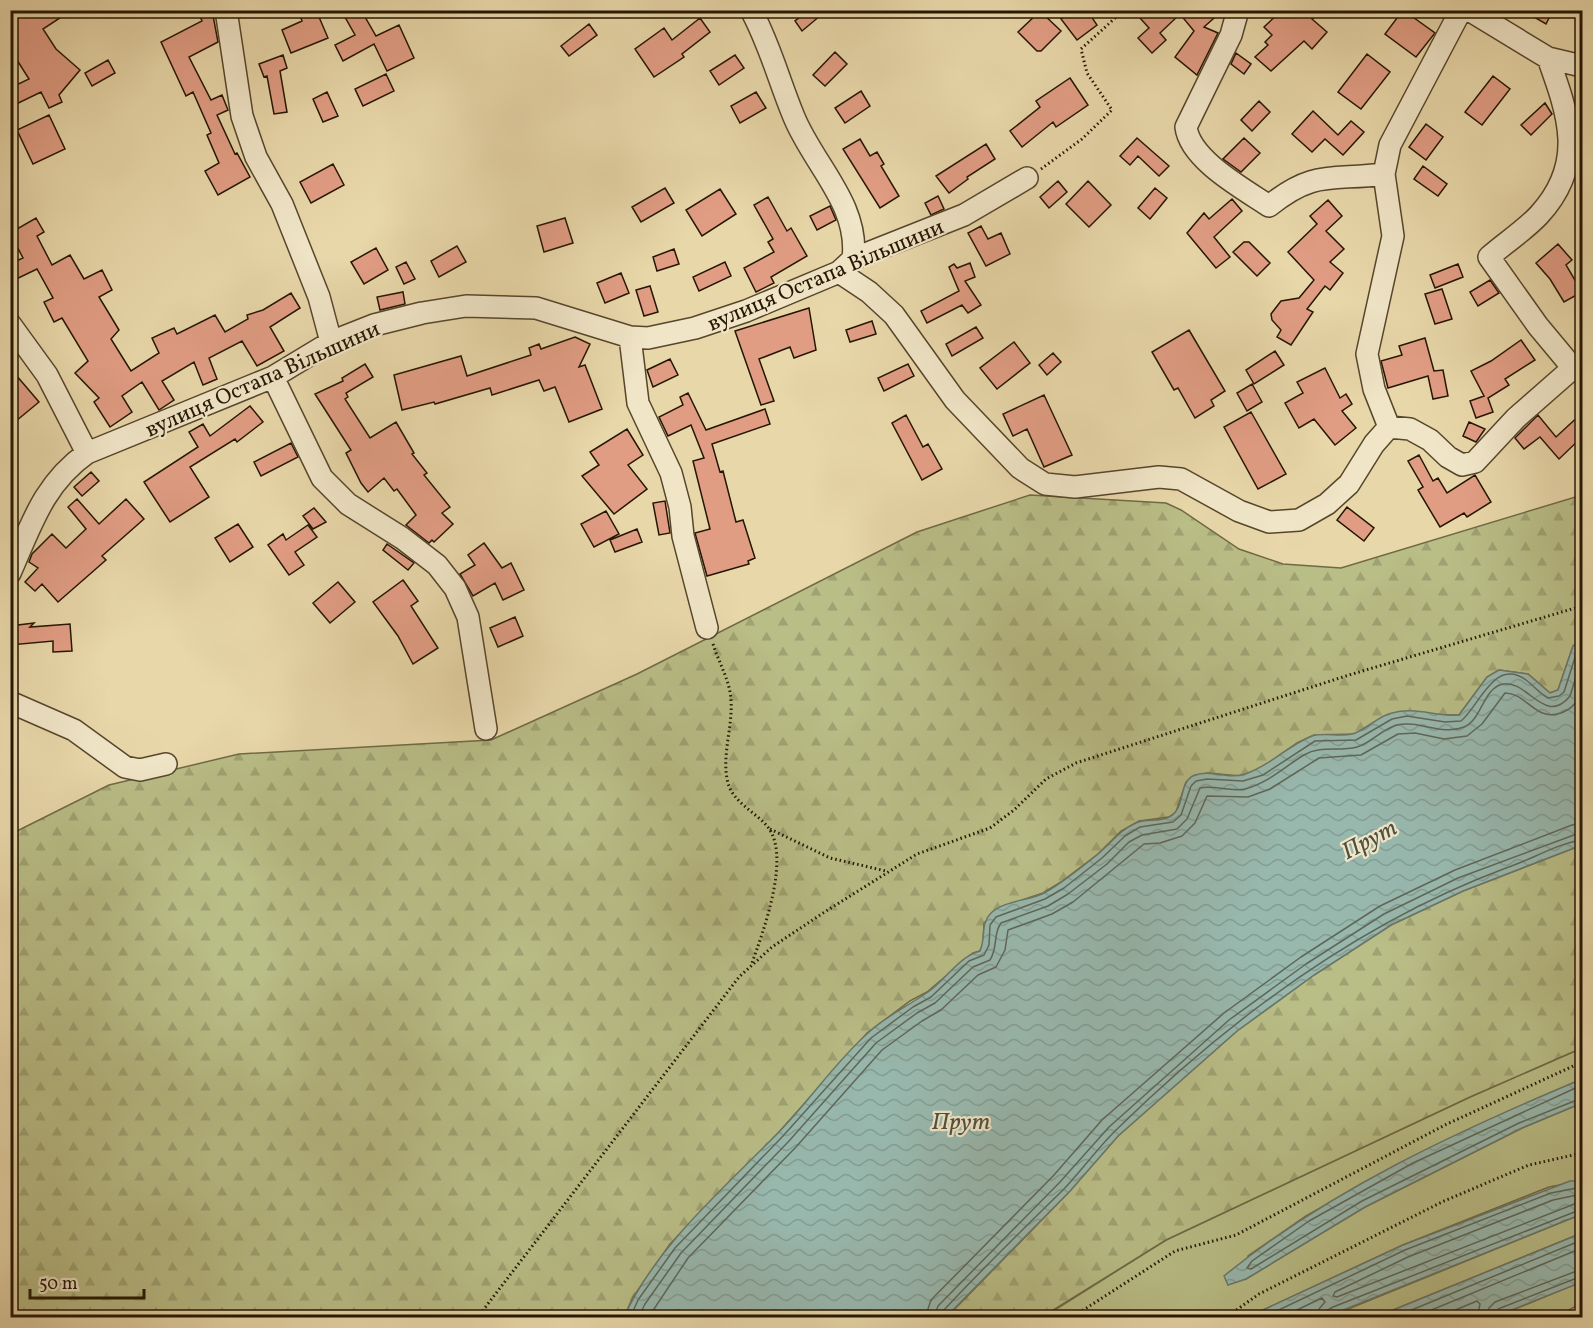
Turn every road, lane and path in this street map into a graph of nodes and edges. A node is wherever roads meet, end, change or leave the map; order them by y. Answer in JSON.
{"nodes":[{"id":1,"x":226,"y":10,"type":"edge"},
{"id":2,"x":751,"y":10,"type":"edge"},
{"id":3,"x":1124,"y":10,"type":"edge"},
{"id":4,"x":1238,"y":10,"type":"edge"},
{"id":5,"x":1461,"y":10,"type":"edge"},
{"id":6,"x":1469,"y":10,"type":"edge"},
{"id":7,"x":1548,"y":58,"type":"junction"},
{"id":8,"x":1582,"y":66,"type":"edge"},
{"id":9,"x":1384,"y":174,"type":"junction"},
{"id":10,"x":1027,"y":178,"type":"joint"},
{"id":11,"x":846,"y":266,"type":"junction"},
{"id":12,"x":10,"y":324,"type":"edge"},
{"id":13,"x":630,"y":338,"type":"junction"},
{"id":14,"x":331,"y":342,"type":"junction"},
{"id":15,"x":1578,"y":367,"type":"edge"},
{"id":16,"x":273,"y":377,"type":"junction"},
{"id":17,"x":1389,"y":427,"type":"junction"},
{"id":18,"x":87,"y":453,"type":"junction"},
{"id":19,"x":10,"y":573,"type":"edge"},
{"id":20,"x":1582,"y":606,"type":"edge"},
{"id":21,"x":708,"y":628,"type":"joint"},
{"id":22,"x":10,"y":702,"type":"edge"},
{"id":23,"x":486,"y":729,"type":"dead end"},
{"id":24,"x":166,"y":764,"type":"dead end"},
{"id":25,"x":770,"y":829,"type":"junction"},
{"id":26,"x":888,"y":872,"type":"junction"},
{"id":27,"x":751,"y":966,"type":"junction"},
{"id":28,"x":1582,"y":1062,"type":"edge"},
{"id":29,"x":1582,"y":1153,"type":"edge"},
{"id":30,"x":477,"y":1317,"type":"edge"},
{"id":31,"x":1071,"y":1317,"type":"edge"},
{"id":32,"x":1233,"y":1317,"type":"edge"}],
"edges":[{"from":1,"to":14,"type":"street"},
{"from":2,"to":11,"type":"street"},
{"from":3,"to":10,"type":"path"},
{"from":4,"to":9,"type":"street"},
{"from":5,"to":9,"type":"street"},
{"from":6,"to":7,"type":"street"},
{"from":7,"to":8,"type":"street"},
{"from":7,"to":15,"type":"street"},
{"from":9,"to":17,"type":"street"},
{"from":10,"to":11,"type":"street","name":"вулиця Остапа Вільшини"},
{"from":11,"to":13,"type":"street","name":"вулиця Остапа Вільшини"},
{"from":11,"to":17,"type":"street"},
{"from":12,"to":18,"type":"street"},
{"from":13,"to":14,"type":"street","name":"вулиця Остапа Вільшини"},
{"from":13,"to":21,"type":"street"},
{"from":14,"to":16,"type":"street","name":"вулиця Остапа Вільшини"},
{"from":15,"to":17,"type":"street"},
{"from":16,"to":18,"type":"street","name":"вулиця Остапа Вільшини"},
{"from":16,"to":23,"type":"street"},
{"from":18,"to":19,"type":"street","name":"вулиця Остапа Вільшини"},
{"from":20,"to":26,"type":"path"},
{"from":21,"to":25,"type":"path"},
{"from":22,"to":24,"type":"street"},
{"from":25,"to":26,"type":"path"},
{"from":25,"to":27,"type":"path"},
{"from":26,"to":27,"type":"path"},
{"from":27,"to":30,"type":"path"},
{"from":28,"to":31,"type":"path"},
{"from":29,"to":32,"type":"path"}]}
